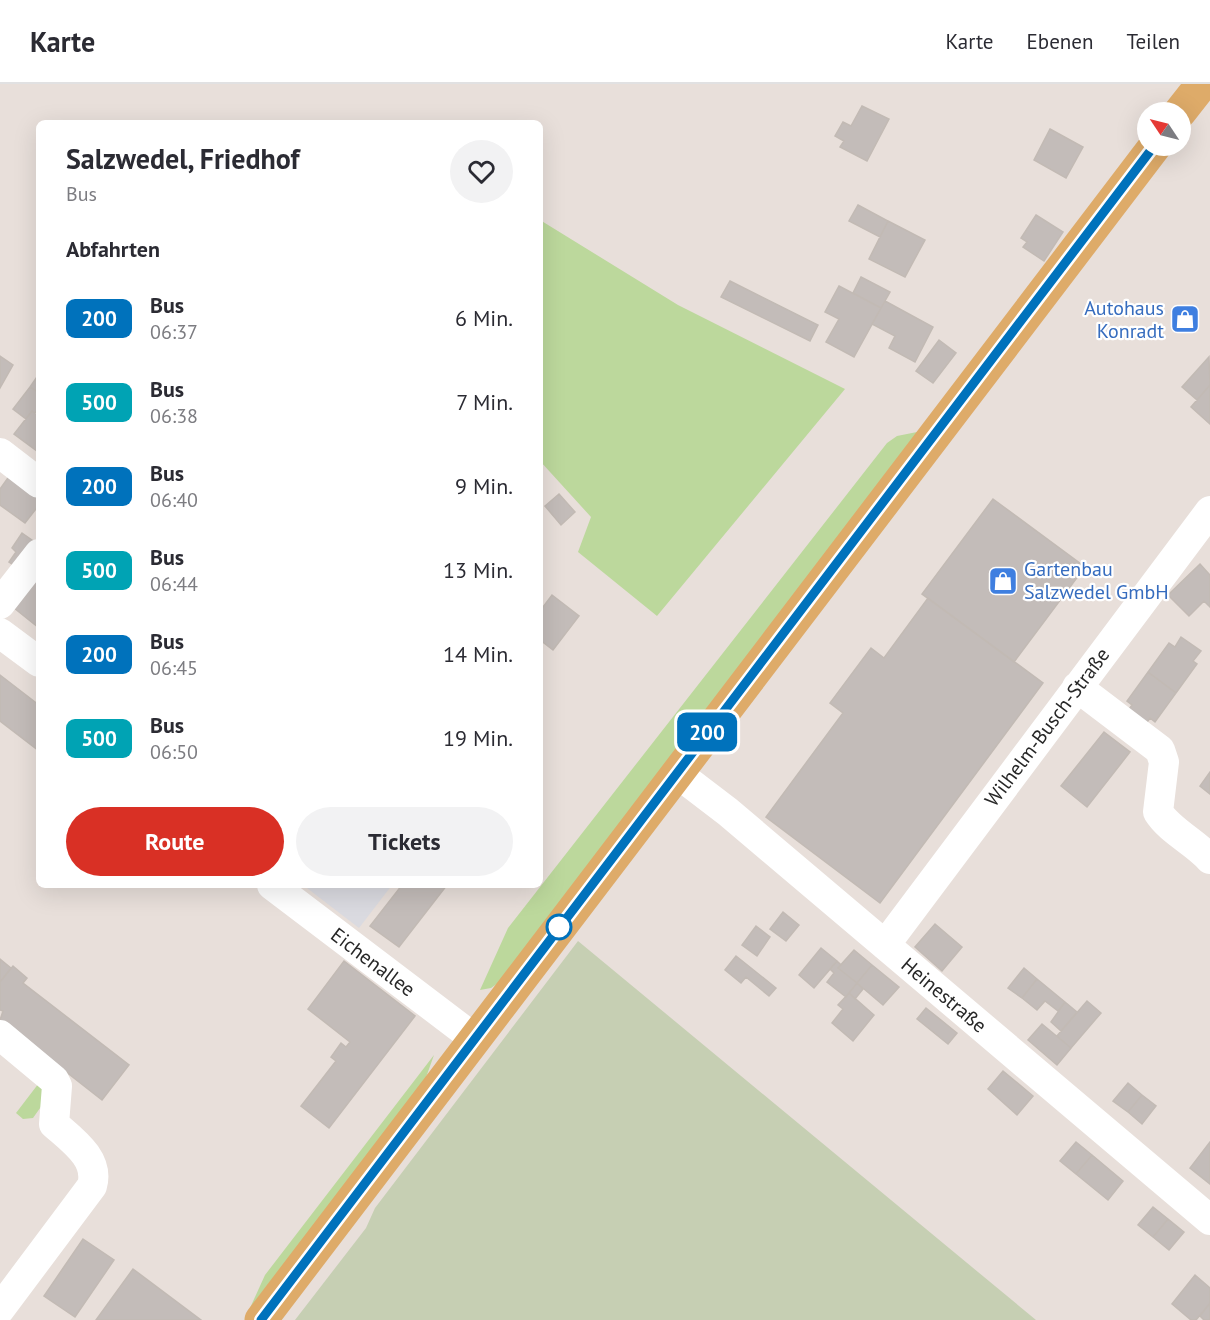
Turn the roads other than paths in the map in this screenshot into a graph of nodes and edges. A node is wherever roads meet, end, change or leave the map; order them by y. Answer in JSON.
{"nodes":[{"id":1,"x":1202,"y":84,"type":"edge"},
{"id":2,"x":1188,"y":102,"type":"edge"},
{"id":3,"x":1147,"y":156,"type":"edge"},
{"id":4,"x":0,"y":453,"type":"edge"},
{"id":5,"x":36,"y":481,"type":"edge"},
{"id":6,"x":1205,"y":528,"type":"edge"},
{"id":7,"x":36,"y":558,"type":"edge"},
{"id":8,"x":0,"y":604,"type":"edge"},
{"id":9,"x":0,"y":633,"type":"edge"},
{"id":10,"x":36,"y":660,"type":"edge"},
{"id":11,"x":1077,"y":687,"type":"junction"},
{"id":12,"x":677,"y":772,"type":"junction"},
{"id":13,"x":1210,"y":859,"type":"edge"},
{"id":14,"x":279,"y":888,"type":"edge"},
{"id":15,"x":885,"y":945,"type":"junction"},
{"id":16,"x":0,"y":1035,"type":"edge"},
{"id":17,"x":475,"y":1039,"type":"junction"},
{"id":18,"x":1210,"y":1220,"type":"edge"},
{"id":19,"x":0,"y":1309,"type":"edge"},
{"id":20,"x":261,"y":1320,"type":"edge"}],
"edges":[{"from":1,"to":2,"type":"main road"},
{"from":3,"to":12,"type":"main road"},
{"from":4,"to":5,"type":"street"},
{"from":6,"to":11,"type":"street","name":"Wilhelm-Busch-Straße"},
{"from":7,"to":8,"type":"street"},
{"from":9,"to":10,"type":"street"},
{"from":11,"to":13,"type":"street"},
{"from":11,"to":15,"type":"street","name":"Wilhelm-Busch-Straße"},
{"from":12,"to":15,"type":"street","name":"Heinestraße"},
{"from":12,"to":17,"type":"main road"},
{"from":14,"to":17,"type":"street","name":"Eichenallee"},
{"from":15,"to":18,"type":"street","name":"Heinestraße"},
{"from":16,"to":19,"type":"street"},
{"from":17,"to":20,"type":"main road"}]}
